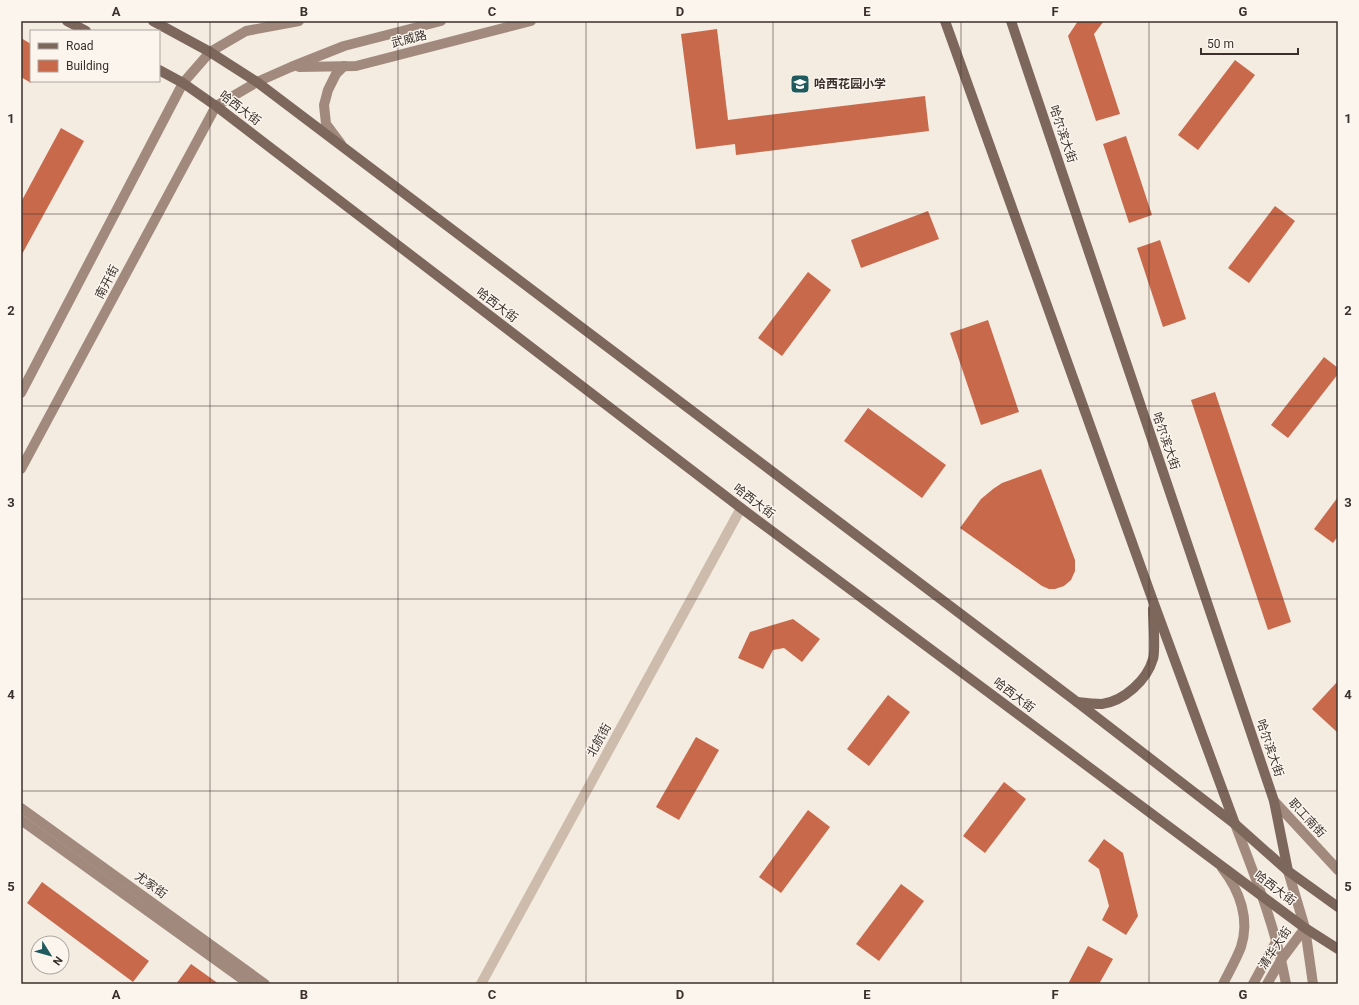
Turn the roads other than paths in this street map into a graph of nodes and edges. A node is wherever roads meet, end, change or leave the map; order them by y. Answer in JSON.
{"nodes":[{"id":1,"x":67,"y":21,"type":"edge"},
{"id":2,"x":153,"y":21,"type":"edge"},
{"id":3,"x":270,"y":21,"type":"edge"},
{"id":4,"x":299,"y":21,"type":"edge"},
{"id":5,"x":441,"y":21,"type":"edge"},
{"id":6,"x":531,"y":21,"type":"edge"},
{"id":7,"x":945,"y":21,"type":"edge"},
{"id":8,"x":1011,"y":21,"type":"edge"},
{"id":9,"x":84,"y":30,"type":"edge"},
{"id":10,"x":246,"y":31,"type":"junction"},
{"id":11,"x":210,"y":52,"type":"junction"},
{"id":12,"x":344,"y":66,"type":"junction"},
{"id":13,"x":291,"y":67,"type":"junction"},
{"id":14,"x":160,"y":71,"type":"edge"},
{"id":15,"x":257,"y":82,"type":"junction"},
{"id":16,"x":184,"y":83,"type":"junction"},
{"id":17,"x":216,"y":106,"type":"junction"},
{"id":18,"x":343,"y":147,"type":"junction"},
{"id":19,"x":21,"y":393,"type":"edge"},
{"id":20,"x":21,"y":469,"type":"edge"},
{"id":21,"x":741,"y":508,"type":"junction"},
{"id":22,"x":1153,"y":601,"type":"junction"},
{"id":23,"x":1077,"y":702,"type":"junction"},
{"id":24,"x":1274,"y":801,"type":"junction"},
{"id":25,"x":21,"y":808,"type":"edge"},
{"id":26,"x":21,"y":820,"type":"edge"},
{"id":27,"x":1235,"y":824,"type":"junction"},
{"id":28,"x":1216,"y":860,"type":"junction"},
{"id":29,"x":1338,"y":870,"type":"edge"},
{"id":30,"x":1288,"y":871,"type":"junction"},
{"id":31,"x":1262,"y":895,"type":"junction"},
{"id":32,"x":1338,"y":907,"type":"edge"},
{"id":33,"x":1305,"y":928,"type":"junction"},
{"id":34,"x":1276,"y":942,"type":"junction"},
{"id":35,"x":1338,"y":949,"type":"edge"},
{"id":36,"x":1281,"y":960,"type":"junction"},
{"id":37,"x":249,"y":984,"type":"edge"},
{"id":38,"x":265,"y":984,"type":"edge"},
{"id":39,"x":480,"y":984,"type":"edge"},
{"id":40,"x":1223,"y":984,"type":"edge"},
{"id":41,"x":1253,"y":984,"type":"edge"},
{"id":42,"x":1267,"y":984,"type":"edge"},
{"id":43,"x":1286,"y":984,"type":"edge"},
{"id":44,"x":1313,"y":984,"type":"edge"}],
"edges":[{"from":1,"to":9,"type":"main road"},
{"from":2,"to":11,"type":"main road","name":"哈西大街"},
{"from":3,"to":10,"type":"main road"},
{"from":4,"to":10,"type":"main road"},
{"from":5,"to":13,"type":"main road","name":"武威路"},
{"from":6,"to":12,"type":"main road","name":"武威路"},
{"from":7,"to":22,"type":"main road"},
{"from":8,"to":24,"type":"main road","name":"哈尔滨大街"},
{"from":10,"to":11,"type":"main road"},
{"from":11,"to":15,"type":"main road","name":"哈西大街"},
{"from":11,"to":16,"type":"main road"},
{"from":12,"to":13,"type":"main road","name":"武威路"},
{"from":12,"to":18,"type":"main road"},
{"from":13,"to":15,"type":"main road","name":"武威路"},
{"from":14,"to":16,"type":"main road","name":"哈西大街"},
{"from":15,"to":17,"type":"main road","name":"武威路"},
{"from":15,"to":18,"type":"main road","name":"哈西大街"},
{"from":16,"to":17,"type":"main road","name":"哈西大街"},
{"from":16,"to":19,"type":"main road","name":"南开街"},
{"from":17,"to":20,"type":"main road","name":"南开街"},
{"from":17,"to":21,"type":"main road","name":"哈西大街"},
{"from":18,"to":23,"type":"main road","name":"哈西大街"},
{"from":21,"to":28,"type":"main road","name":"哈西大街"},
{"from":21,"to":39,"type":"street","name":"北航街"},
{"from":22,"to":23,"type":"main road"},
{"from":22,"to":27,"type":"main road"},
{"from":23,"to":27,"type":"main road","name":"哈西大街"},
{"from":24,"to":29,"type":"main road","name":"职工南街"},
{"from":24,"to":30,"type":"main road","name":"哈尔滨大街"},
{"from":25,"to":38,"type":"main road","name":"尤家街"},
{"from":26,"to":37,"type":"main road","name":"尤家街"},
{"from":27,"to":30,"type":"main road","name":"哈西大街"},
{"from":27,"to":31,"type":"main road"},
{"from":28,"to":31,"type":"main road","name":"哈西大街"},
{"from":28,"to":40,"type":"main road"},
{"from":30,"to":32,"type":"main road"},
{"from":30,"to":33,"type":"main road"},
{"from":31,"to":33,"type":"main road","name":"哈西大街"},
{"from":31,"to":34,"type":"main road"},
{"from":33,"to":35,"type":"main road","name":"哈西大街"},
{"from":33,"to":36,"type":"main road","name":"清华大街"},
{"from":33,"to":44,"type":"main road"},
{"from":34,"to":36,"type":"main road"},
{"from":34,"to":41,"type":"main road","name":"清华大街"},
{"from":36,"to":42,"type":"main road","name":"清华大街"},
{"from":36,"to":43,"type":"main road"}]}
